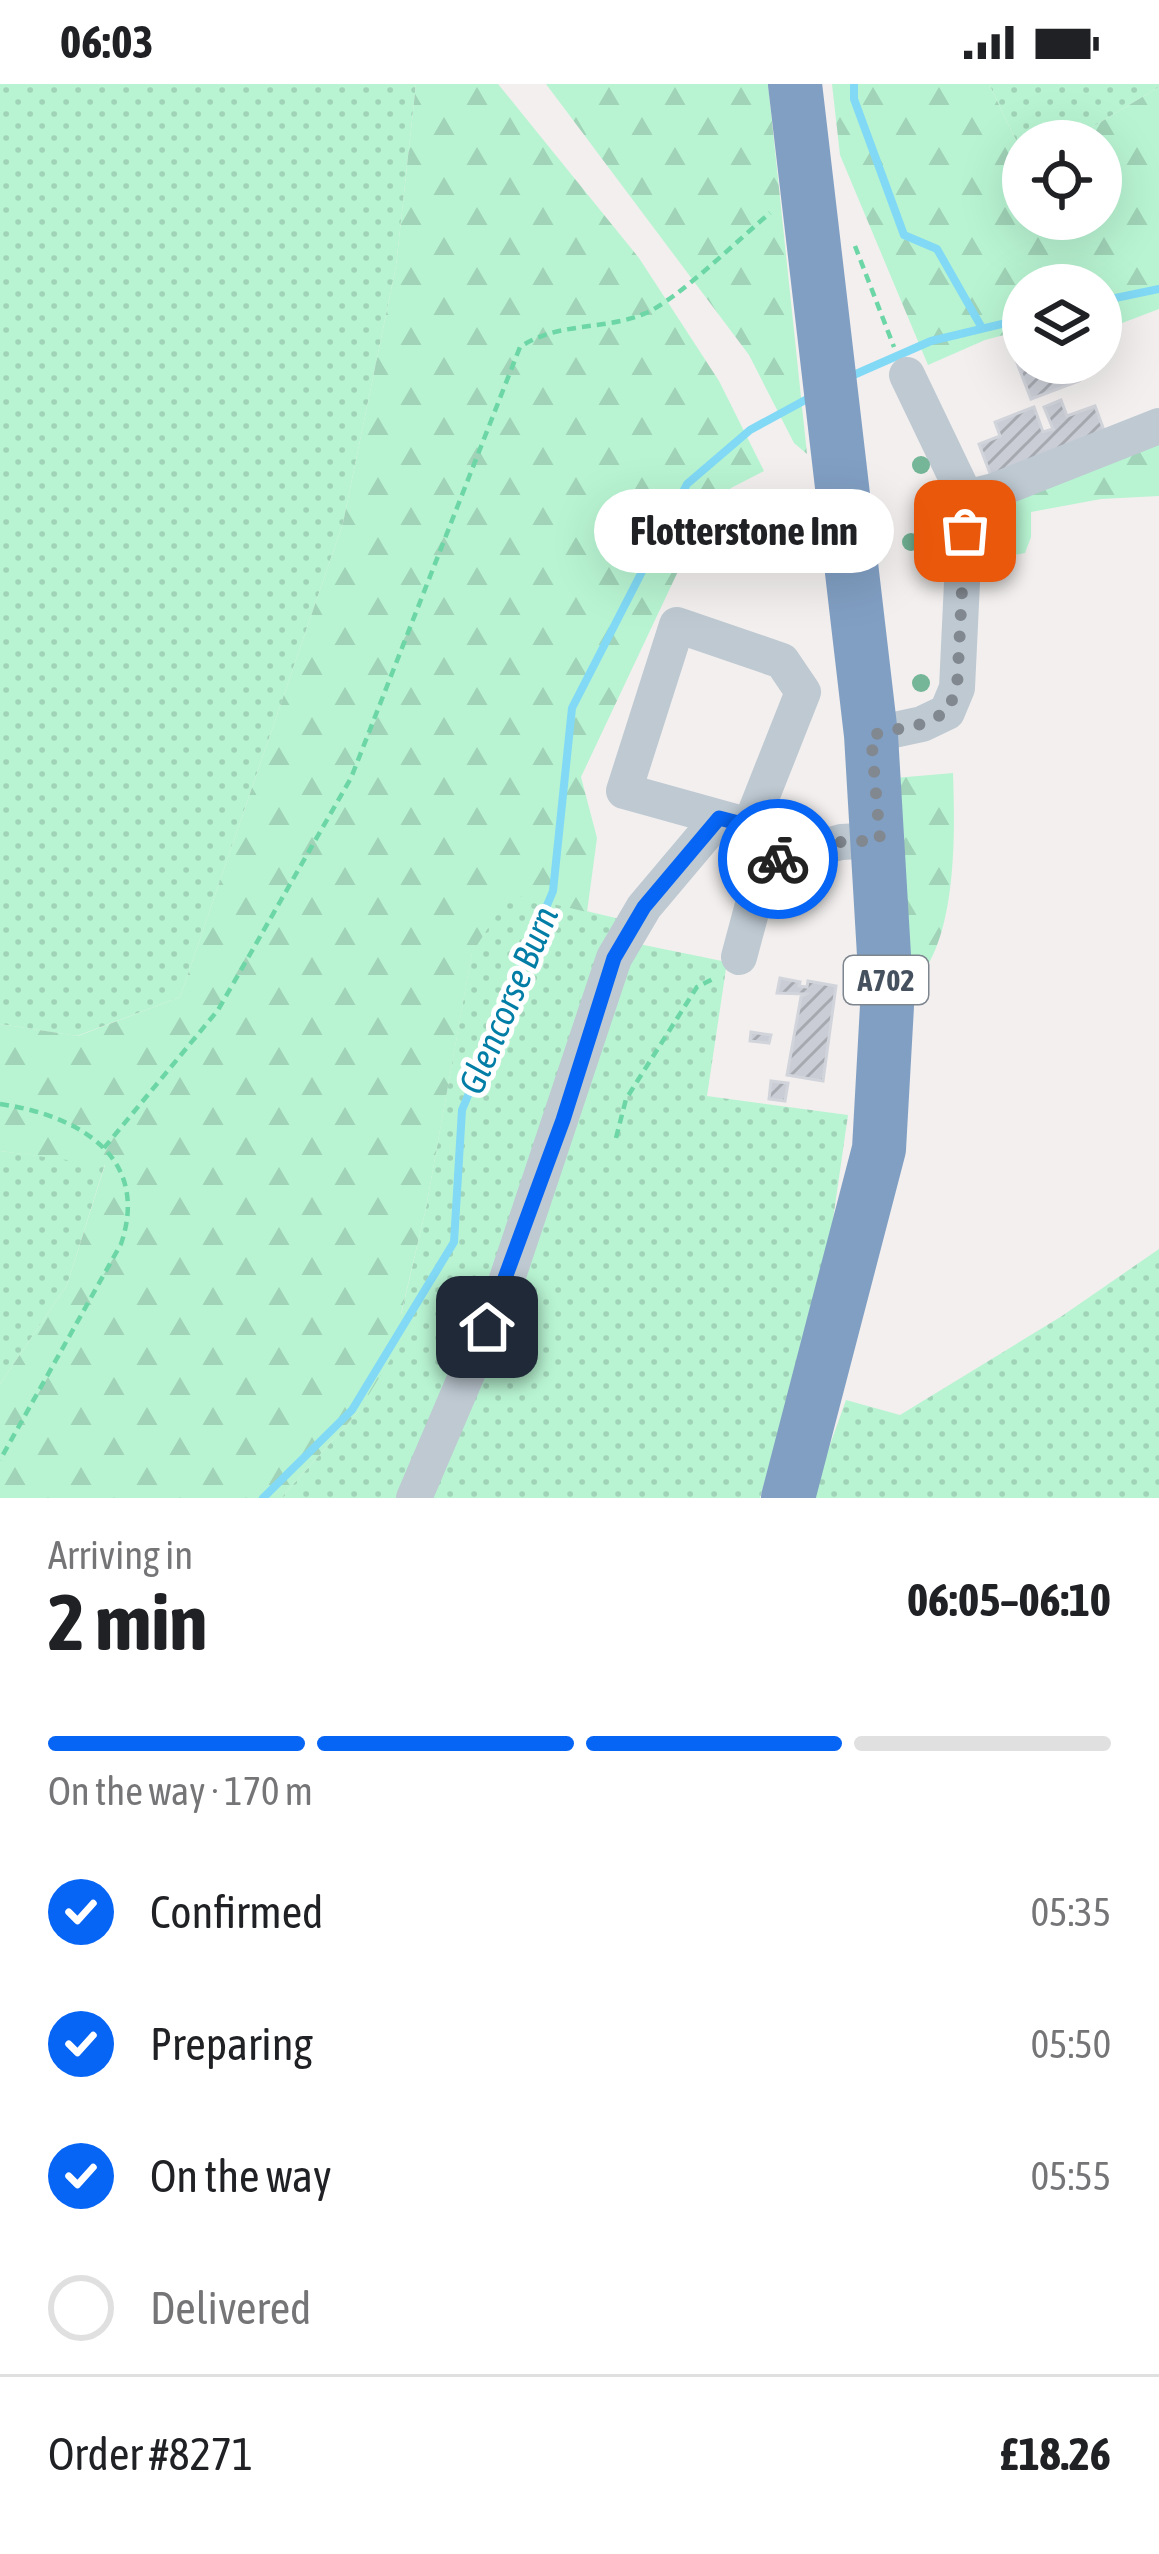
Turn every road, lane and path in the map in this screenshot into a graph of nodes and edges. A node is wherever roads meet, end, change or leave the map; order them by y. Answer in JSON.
{"nodes":[{"id":1,"x":795,"y":84,"type":"edge"},
{"id":2,"x":806,"y":184,"type":"junction"},
{"id":3,"x":908,"y":375,"type":"dead end"},
{"id":4,"x":1159,"y":426,"type":"edge"},
{"id":5,"x":966,"y":498,"type":"junction"},
{"id":6,"x":871,"y":735,"type":"junction"},
{"id":7,"x":734,"y":822,"type":"junction"},
{"id":8,"x":880,"y":840,"type":"junction"},
{"id":9,"x":779,"y":860,"type":"junction"},
{"id":10,"x":732,"y":965,"type":"joint"},
{"id":11,"x":0,"y":1104,"type":"edge"},
{"id":12,"x":616,"y":1138,"type":"dead end"},
{"id":13,"x":104,"y":1148,"type":"junction"},
{"id":14,"x":0,"y":1460,"type":"edge"},
{"id":15,"x":414,"y":1498,"type":"edge"},
{"id":16,"x":788,"y":1498,"type":"edge"}],
"edges":[{"from":1,"to":2,"type":"highway","number":"A702"},
{"from":2,"to":6,"type":"highway","number":"A702"},
{"from":2,"to":13,"type":"path"},
{"from":3,"to":5,"type":"lane"},
{"from":4,"to":5,"type":"lane"},
{"from":5,"to":6,"type":"lane"},
{"from":6,"to":8,"type":"highway","number":"A702"},
{"from":7,"to":7,"type":"lane"},
{"from":7,"to":9,"type":"lane"},
{"from":7,"to":15,"type":"lane"},
{"from":8,"to":9,"type":"lane"},
{"from":8,"to":16,"type":"highway","number":"A702"},
{"from":9,"to":10,"type":"lane"},
{"from":10,"to":12,"type":"path"},
{"from":11,"to":13,"type":"path"},
{"from":13,"to":14,"type":"path"}]}
